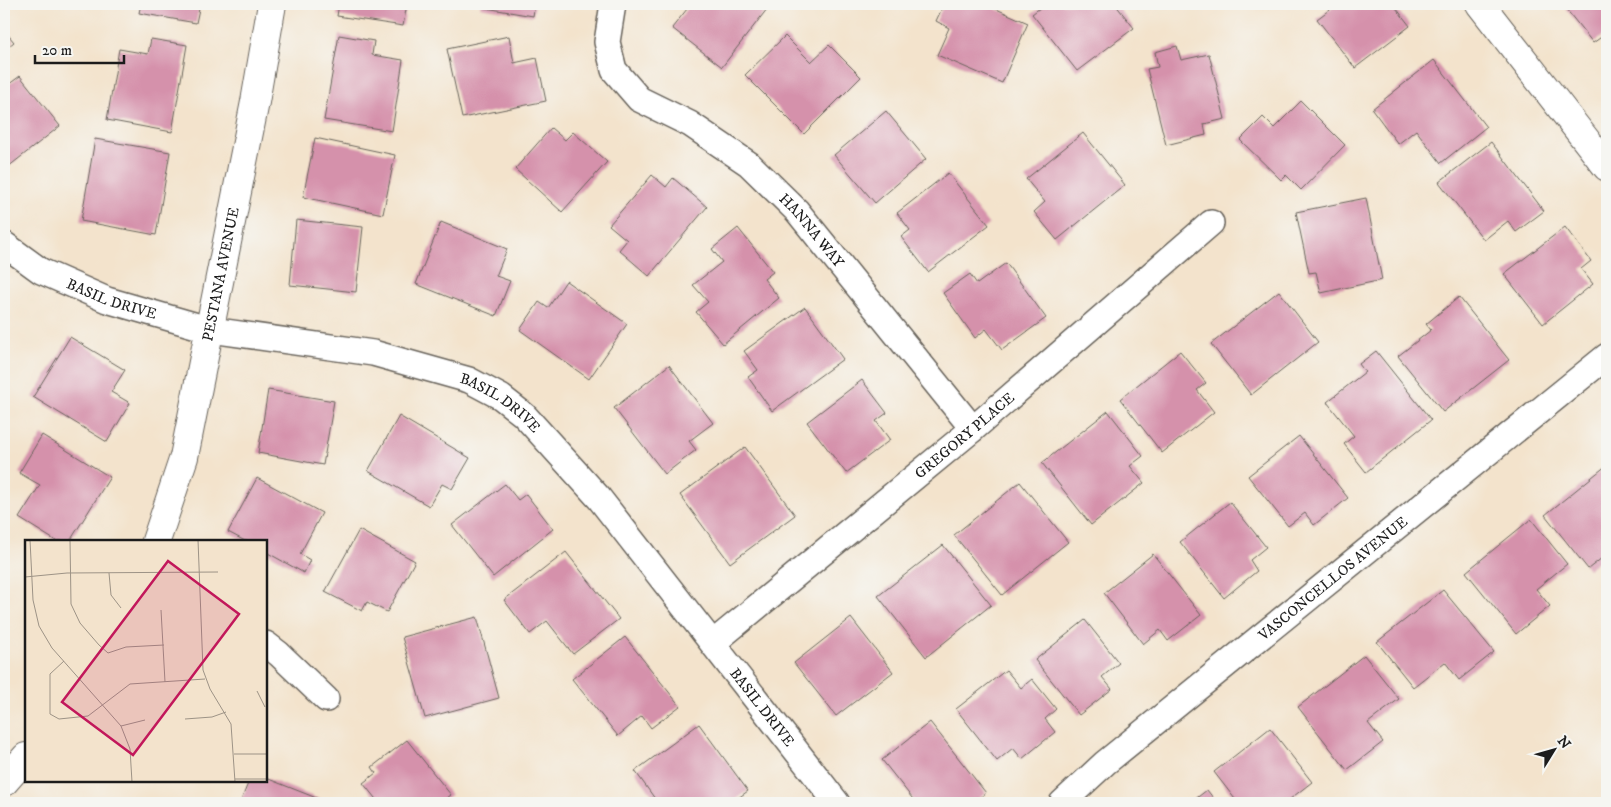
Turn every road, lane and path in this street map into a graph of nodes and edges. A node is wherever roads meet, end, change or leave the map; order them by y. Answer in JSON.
{"nodes":[{"id":1,"x":272,"y":4,"type":"edge"},
{"id":2,"x":613,"y":4,"type":"edge"},
{"id":3,"x":1480,"y":4,"type":"edge"},
{"id":4,"x":1607,"y":167,"type":"edge"},
{"id":5,"x":1211,"y":223,"type":"dead end"},
{"id":6,"x":4,"y":244,"type":"edge"},
{"id":7,"x":211,"y":330,"type":"junction"},
{"id":8,"x":1607,"y":356,"type":"edge"},
{"id":9,"x":973,"y":429,"type":"junction"},
{"id":10,"x":156,"y":540,"type":"edge"},
{"id":11,"x":713,"y":643,"type":"junction"},
{"id":12,"x":268,"y":646,"type":"edge"},
{"id":13,"x":326,"y":700,"type":"dead end"},
{"id":14,"x":25,"y":759,"type":"edge"},
{"id":15,"x":4,"y":782,"type":"edge"},
{"id":16,"x":837,"y":803,"type":"edge"},
{"id":17,"x":1062,"y":803,"type":"edge"}],
"edges":[{"from":1,"to":7,"type":"street","name":"PESTANA AVENUE"},
{"from":2,"to":9,"type":"street","name":"HANNA WAY"},
{"from":3,"to":4,"type":"street"},
{"from":5,"to":9,"type":"street","name":"GREGORY PLACE"},
{"from":6,"to":7,"type":"street","name":"BASIL DRIVE"},
{"from":7,"to":10,"type":"street","name":"PESTANA AVENUE"},
{"from":7,"to":11,"type":"street","name":"BASIL DRIVE"},
{"from":8,"to":17,"type":"street","name":"VASCONCELLOS AVENUE"},
{"from":9,"to":11,"type":"street","name":"GREGORY PLACE"},
{"from":11,"to":16,"type":"street","name":"BASIL DRIVE"},
{"from":12,"to":13,"type":"street"},
{"from":14,"to":15,"type":"street"}]}
